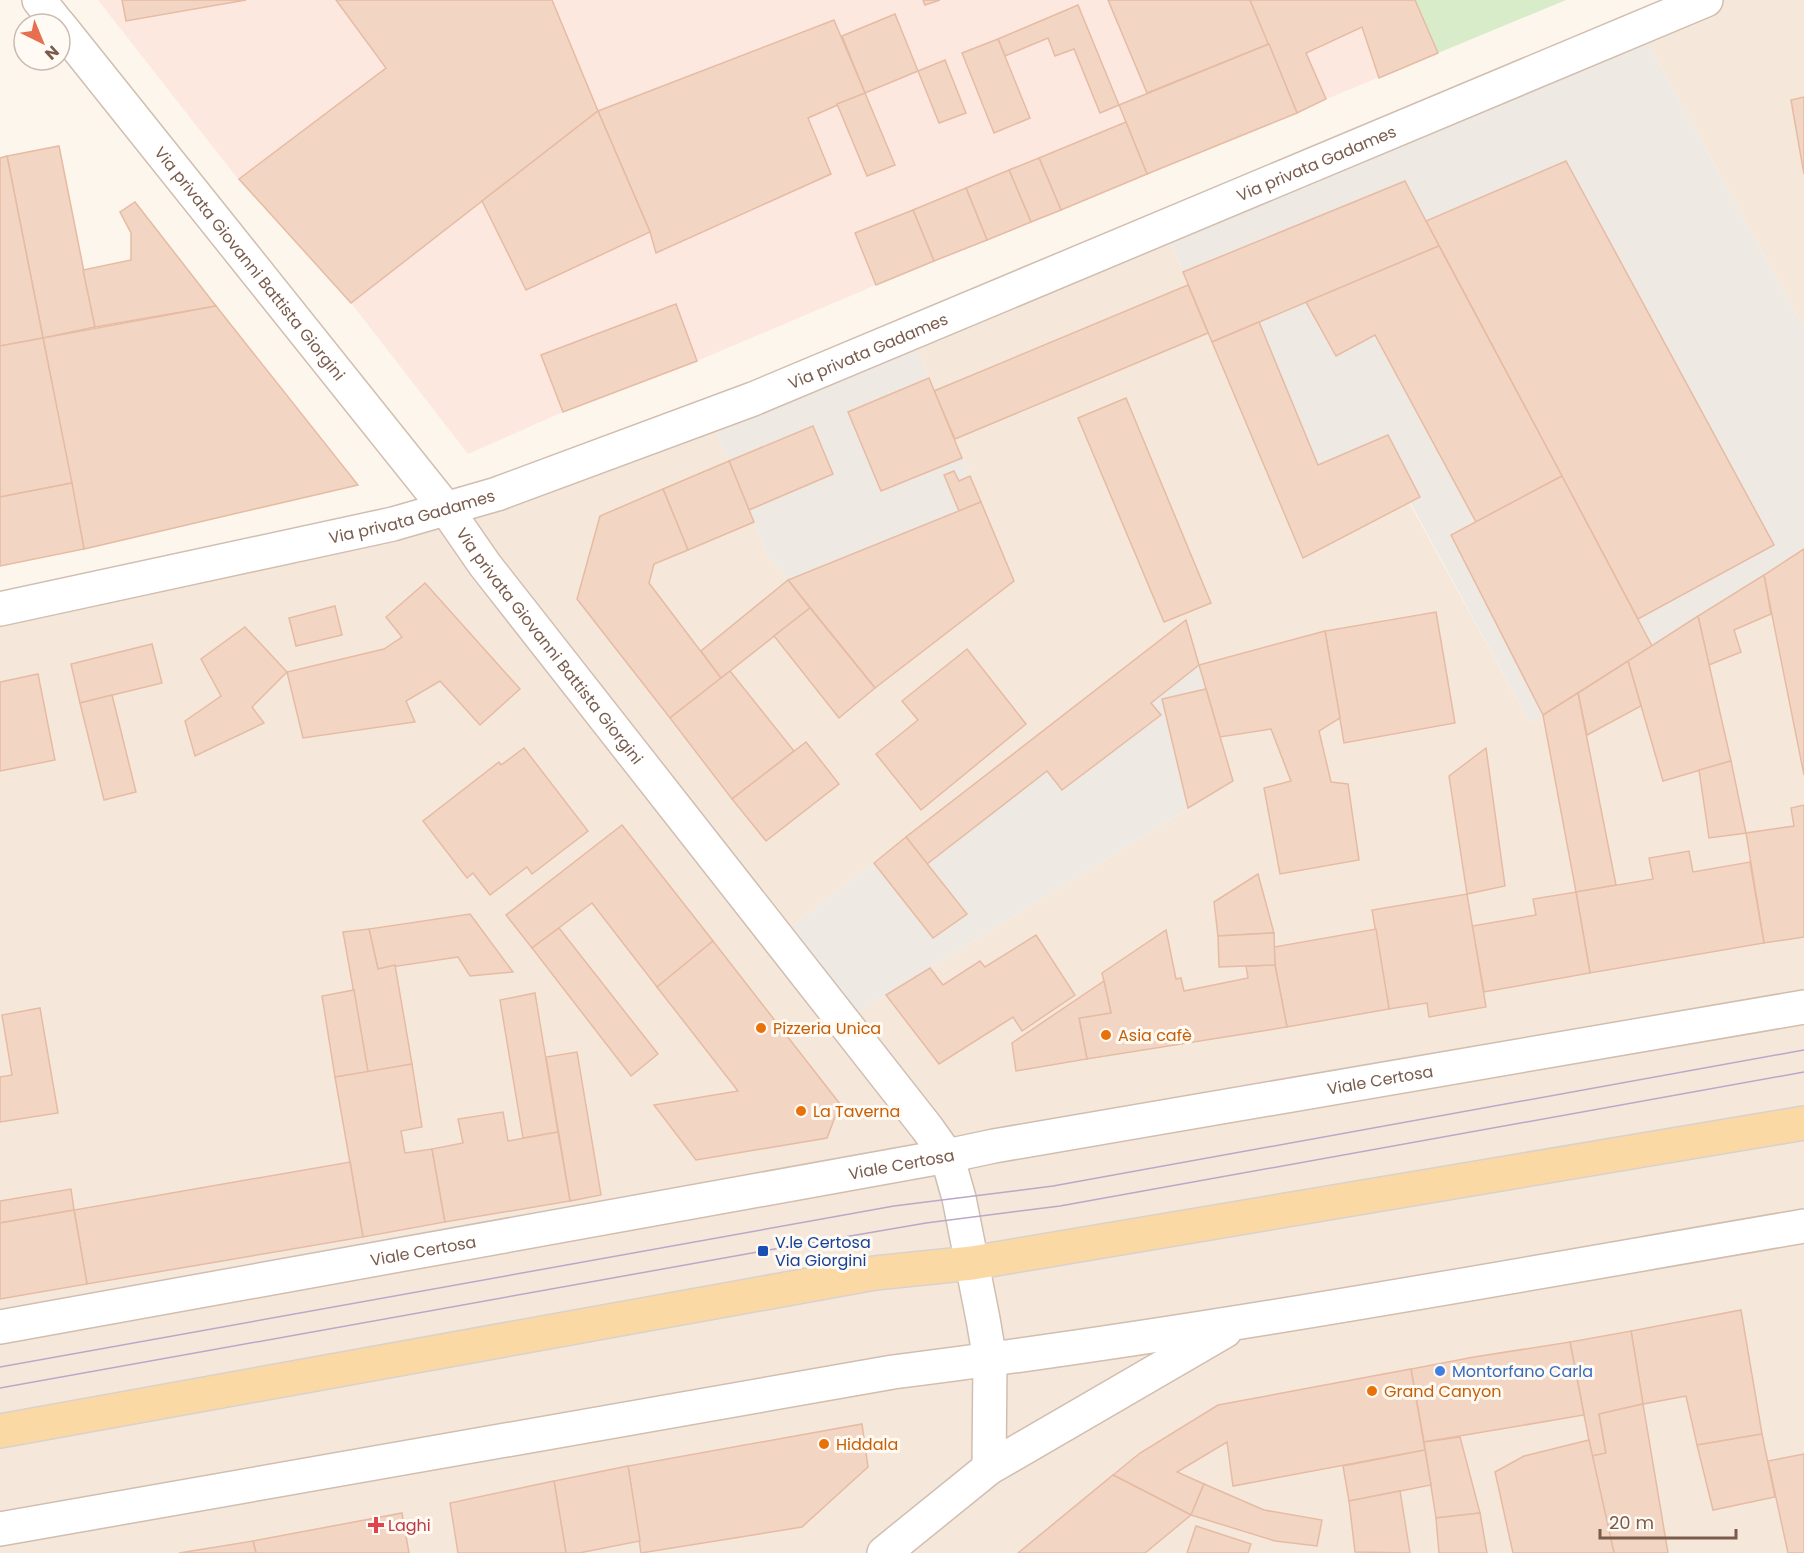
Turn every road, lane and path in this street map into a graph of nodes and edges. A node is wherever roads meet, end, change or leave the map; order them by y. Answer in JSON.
{"nodes":[{"id":1,"x":39,"y":0,"type":"edge"},
{"id":2,"x":1706,"y":0,"type":"edge"},
{"id":3,"x":49,"y":12,"type":"edge"},
{"id":4,"x":72,"y":41,"type":"edge"},
{"id":5,"x":447,"y":510,"type":"junction"},
{"id":6,"x":0,"y":609,"type":"edge"},
{"id":7,"x":1804,"y":1008,"type":"edge"},
{"id":8,"x":1804,"y":1123,"type":"edge"},
{"id":9,"x":947,"y":1156,"type":"junction"},
{"id":10,"x":1804,"y":1226,"type":"edge"},
{"id":11,"x":972,"y":1263,"type":"junction"},
{"id":12,"x":1239,"y":1322,"type":"junction"},
{"id":13,"x":0,"y":1327,"type":"edge"},
{"id":14,"x":990,"y":1360,"type":"junction"},
{"id":15,"x":0,"y":1431,"type":"edge"},
{"id":16,"x":989,"y":1468,"type":"junction"},
{"id":17,"x":0,"y":1529,"type":"edge"},
{"id":18,"x":884,"y":1553,"type":"edge"}],
"edges":[{"from":1,"to":3,"type":"street","name":"Via privata Giovanni Battista Giorgini"},
{"from":2,"to":5,"type":"street","name":"Via privata Gadames"},
{"from":4,"to":5,"type":"street","name":"Via privata Giovanni Battista Giorgini"},
{"from":5,"to":6,"type":"street","name":"Via privata Gadames"},
{"from":5,"to":9,"type":"street","name":"Via privata Giovanni Battista Giorgini"},
{"from":7,"to":9,"type":"street","name":"Viale Certosa"},
{"from":8,"to":11,"type":"main road"},
{"from":9,"to":11,"type":"street","name":"Via privata Giovanni Battista Giorgini"},
{"from":9,"to":13,"type":"street","name":"Viale Certosa"},
{"from":10,"to":12,"type":"street"},
{"from":11,"to":14,"type":"street","name":"Via privata Giovanni Battista Giorgini"},
{"from":11,"to":15,"type":"main road"},
{"from":12,"to":14,"type":"street"},
{"from":12,"to":16,"type":"street"},
{"from":14,"to":16,"type":"street"},
{"from":14,"to":17,"type":"street"},
{"from":16,"to":18,"type":"street"}]}
